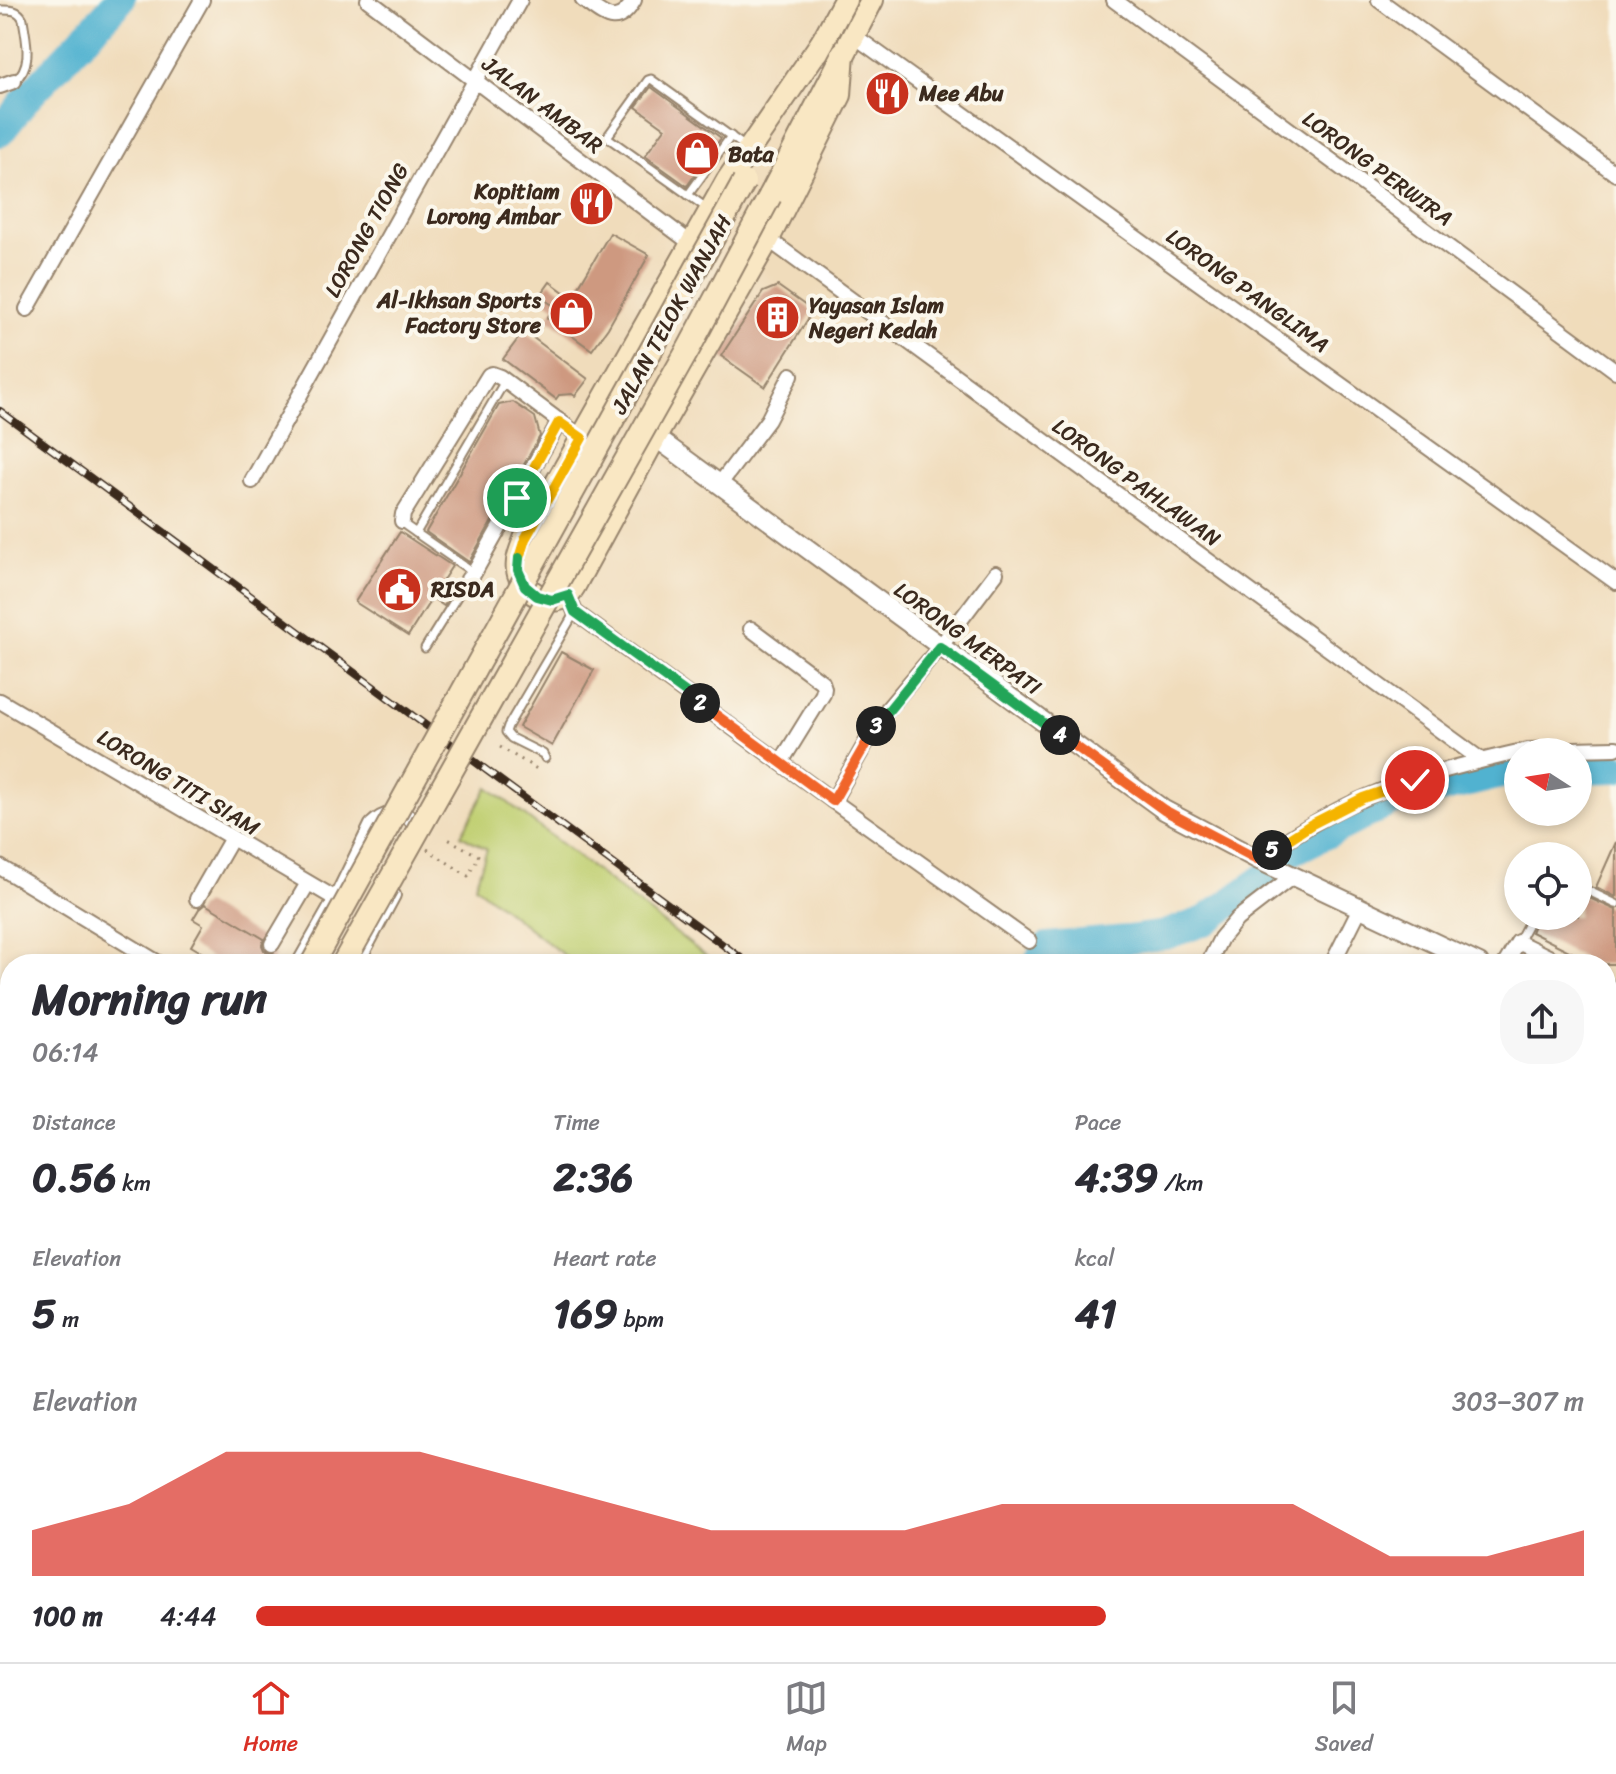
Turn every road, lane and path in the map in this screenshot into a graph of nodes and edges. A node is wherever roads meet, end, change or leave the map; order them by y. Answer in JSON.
{"nodes":[{"id":1,"x":202,"y":0,"type":"edge"},
{"id":2,"x":368,"y":0,"type":"edge"},
{"id":3,"x":520,"y":0,"type":"edge"},
{"id":4,"x":583,"y":0,"type":"edge"},
{"id":5,"x":634,"y":0,"type":"edge"},
{"id":6,"x":845,"y":0,"type":"edge"},
{"id":7,"x":872,"y":0,"type":"edge"},
{"id":8,"x":1114,"y":0,"type":"edge"},
{"id":9,"x":1379,"y":0,"type":"edge"},
{"id":10,"x":0,"y":10,"type":"edge"},
{"id":11,"x":823,"y":41,"type":"junction"},
{"id":12,"x":848,"y":44,"type":"junction"},
{"id":13,"x":475,"y":80,"type":"junction"},
{"id":14,"x":7,"y":83,"type":"edge"},
{"id":15,"x":740,"y":142,"type":"junction"},
{"id":16,"x":1616,"y":174,"type":"edge"},
{"id":17,"x":688,"y":195,"type":"junction"},
{"id":18,"x":710,"y":211,"type":"junction"},
{"id":19,"x":768,"y":239,"type":"junction"},
{"id":20,"x":692,"y":244,"type":"junction"},
{"id":21,"x":27,"y":309,"type":"dead end"},
{"id":22,"x":1616,"y":371,"type":"edge"},
{"id":23,"x":791,"y":375,"type":"dead end"},
{"id":24,"x":505,"y":381,"type":"junction"},
{"id":25,"x":559,"y":422,"type":"junction"},
{"id":26,"x":655,"y":437,"type":"junction"},
{"id":27,"x":582,"y":438,"type":"junction"},
{"id":28,"x":252,"y":481,"type":"dead end"},
{"id":29,"x":719,"y":485,"type":"junction"},
{"id":30,"x":402,"y":521,"type":"joint"},
{"id":31,"x":416,"y":533,"type":"junction"},
{"id":32,"x":996,"y":573,"type":"dead end"},
{"id":33,"x":471,"y":576,"type":"junction"},
{"id":34,"x":1616,"y":582,"type":"edge"},
{"id":35,"x":572,"y":603,"type":"junction"},
{"id":36,"x":751,"y":629,"type":"dead end"},
{"id":37,"x":940,"y":647,"type":"junction"},
{"id":38,"x":425,"y":648,"type":"dead end"},
{"id":39,"x":0,"y":701,"type":"edge"},
{"id":40,"x":500,"y":747,"type":"dead end"},
{"id":41,"x":1616,"y":748,"type":"edge"},
{"id":42,"x":1592,"y":749,"type":"edge"},
{"id":43,"x":1504,"y":755,"type":"edge"},
{"id":44,"x":545,"y":758,"type":"dead end"},
{"id":45,"x":1481,"y":760,"type":"junction"},
{"id":46,"x":781,"y":762,"type":"junction"},
{"id":47,"x":537,"y":769,"type":"dead end"},
{"id":48,"x":833,"y":801,"type":"junction"},
{"id":49,"x":232,"y":838,"type":"junction"},
{"id":50,"x":448,"y":839,"type":"dead end"},
{"id":51,"x":418,"y":842,"type":"junction"},
{"id":52,"x":1257,"y":859,"type":"junction"},
{"id":53,"x":0,"y":867,"type":"edge"},
{"id":54,"x":1293,"y":876,"type":"junction"},
{"id":55,"x":308,"y":883,"type":"junction"},
{"id":56,"x":1592,"y":893,"type":"edge"},
{"id":57,"x":197,"y":899,"type":"dead end"},
{"id":58,"x":336,"y":899,"type":"junction"},
{"id":59,"x":1616,"y":904,"type":"edge"},
{"id":60,"x":1360,"y":908,"type":"junction"},
{"id":61,"x":1524,"y":930,"type":"edge"},
{"id":62,"x":1029,"y":941,"type":"dead end"},
{"id":63,"x":1518,"y":942,"type":"junction"},
{"id":64,"x":272,"y":944,"type":"dead end"},
{"id":65,"x":144,"y":954,"type":"edge"},
{"id":66,"x":305,"y":954,"type":"edge"},
{"id":67,"x":318,"y":954,"type":"edge"},
{"id":68,"x":349,"y":954,"type":"edge"},
{"id":69,"x":362,"y":954,"type":"edge"},
{"id":70,"x":1213,"y":954,"type":"edge"},
{"id":71,"x":1337,"y":954,"type":"edge"},
{"id":72,"x":1458,"y":954,"type":"edge"},
{"id":73,"x":1511,"y":954,"type":"edge"},
{"id":74,"x":1543,"y":954,"type":"edge"}],
"edges":[{"from":1,"to":21,"type":"street"},
{"from":2,"to":13,"type":"street","name":"JALAN AMBAR"},
{"from":3,"to":13,"type":"street","name":"LORONG TIONG"},
{"from":4,"to":5,"type":"street"},
{"from":6,"to":11,"type":"main road","name":"JALAN TELOK WANJAH"},
{"from":7,"to":12,"type":"main road","name":"JALAN TELOK WANJAH"},
{"from":8,"to":22,"type":"street","name":"LORONG PERWIRA"},
{"from":9,"to":16,"type":"street"},
{"from":10,"to":14,"type":"lane"},
{"from":11,"to":15,"type":"main road"},
{"from":11,"to":67,"type":"main road","name":"JALAN TELOK WANJAH","bridge":true},
{"from":12,"to":19,"type":"main road"},
{"from":12,"to":34,"type":"street","name":"LORONG PANGLIMA"},
{"from":12,"to":68,"type":"main road","name":"JALAN TELOK WANJAH","bridge":true},
{"from":13,"to":20,"type":"street","name":"JALAN AMBAR"},
{"from":13,"to":28,"type":"street","name":"LORONG TIONG"},
{"from":15,"to":17,"type":"lane"},
{"from":15,"to":17,"type":"lane"},
{"from":15,"to":18,"type":"main road"},
{"from":17,"to":18,"type":"lane"},
{"from":18,"to":20,"type":"main road"},
{"from":19,"to":26,"type":"main road"},
{"from":19,"to":45,"type":"street","name":"LORONG PAHLAWAN"},
{"from":20,"to":27,"type":"main road"},
{"from":23,"to":29,"type":"street"},
{"from":24,"to":25,"type":"street"},
{"from":24,"to":30,"type":"street"},
{"from":24,"to":31,"type":"lane"},
{"from":25,"to":27,"type":"street"},
{"from":25,"to":33,"type":"street"},
{"from":26,"to":29,"type":"street","name":"LORONG MERPATI"},
{"from":26,"to":35,"type":"main road"},
{"from":27,"to":35,"type":"main road"},
{"from":29,"to":37,"type":"street","name":"LORONG MERPATI"},
{"from":30,"to":31,"type":"lane"},
{"from":31,"to":33,"type":"lane"},
{"from":32,"to":37,"type":"street"},
{"from":33,"to":38,"type":"lane"},
{"from":35,"to":44,"type":"lane"},
{"from":35,"to":46,"type":"street"},
{"from":36,"to":46,"type":"street"},
{"from":37,"to":48,"type":"street"},
{"from":37,"to":52,"type":"street","name":"LORONG MERPATI"},
{"from":39,"to":49,"type":"street","name":"LORONG TITI SIAM"},
{"from":40,"to":47,"type":"path"},
{"from":41,"to":42,"type":"street"},
{"from":43,"to":45,"type":"street"},
{"from":45,"to":52,"type":"street"},
{"from":46,"to":48,"type":"street"},
{"from":48,"to":62,"type":"street"},
{"from":49,"to":55,"type":"street","name":"LORONG TITI SIAM"},
{"from":49,"to":57,"type":"street"},
{"from":50,"to":51,"type":"path"},
{"from":51,"to":58,"type":"street"},
{"from":51,"to":69,"type":"street"},
{"from":52,"to":54,"type":"street","name":"LORONG MERPATI"},
{"from":53,"to":65,"type":"street"},
{"from":54,"to":60,"type":"street","name":"LORONG MERPATI"},
{"from":54,"to":70,"type":"street"},
{"from":55,"to":58,"type":"street","name":"LORONG TITI SIAM"},
{"from":55,"to":64,"type":"street"},
{"from":56,"to":59,"type":"lane"},
{"from":58,"to":66,"type":"street"},
{"from":60,"to":71,"type":"street"},
{"from":60,"to":72,"type":"street","name":"LORONG MERPATI"},
{"from":61,"to":63,"type":"lane"},
{"from":63,"to":73,"type":"street"},
{"from":63,"to":74,"type":"street"}]}
